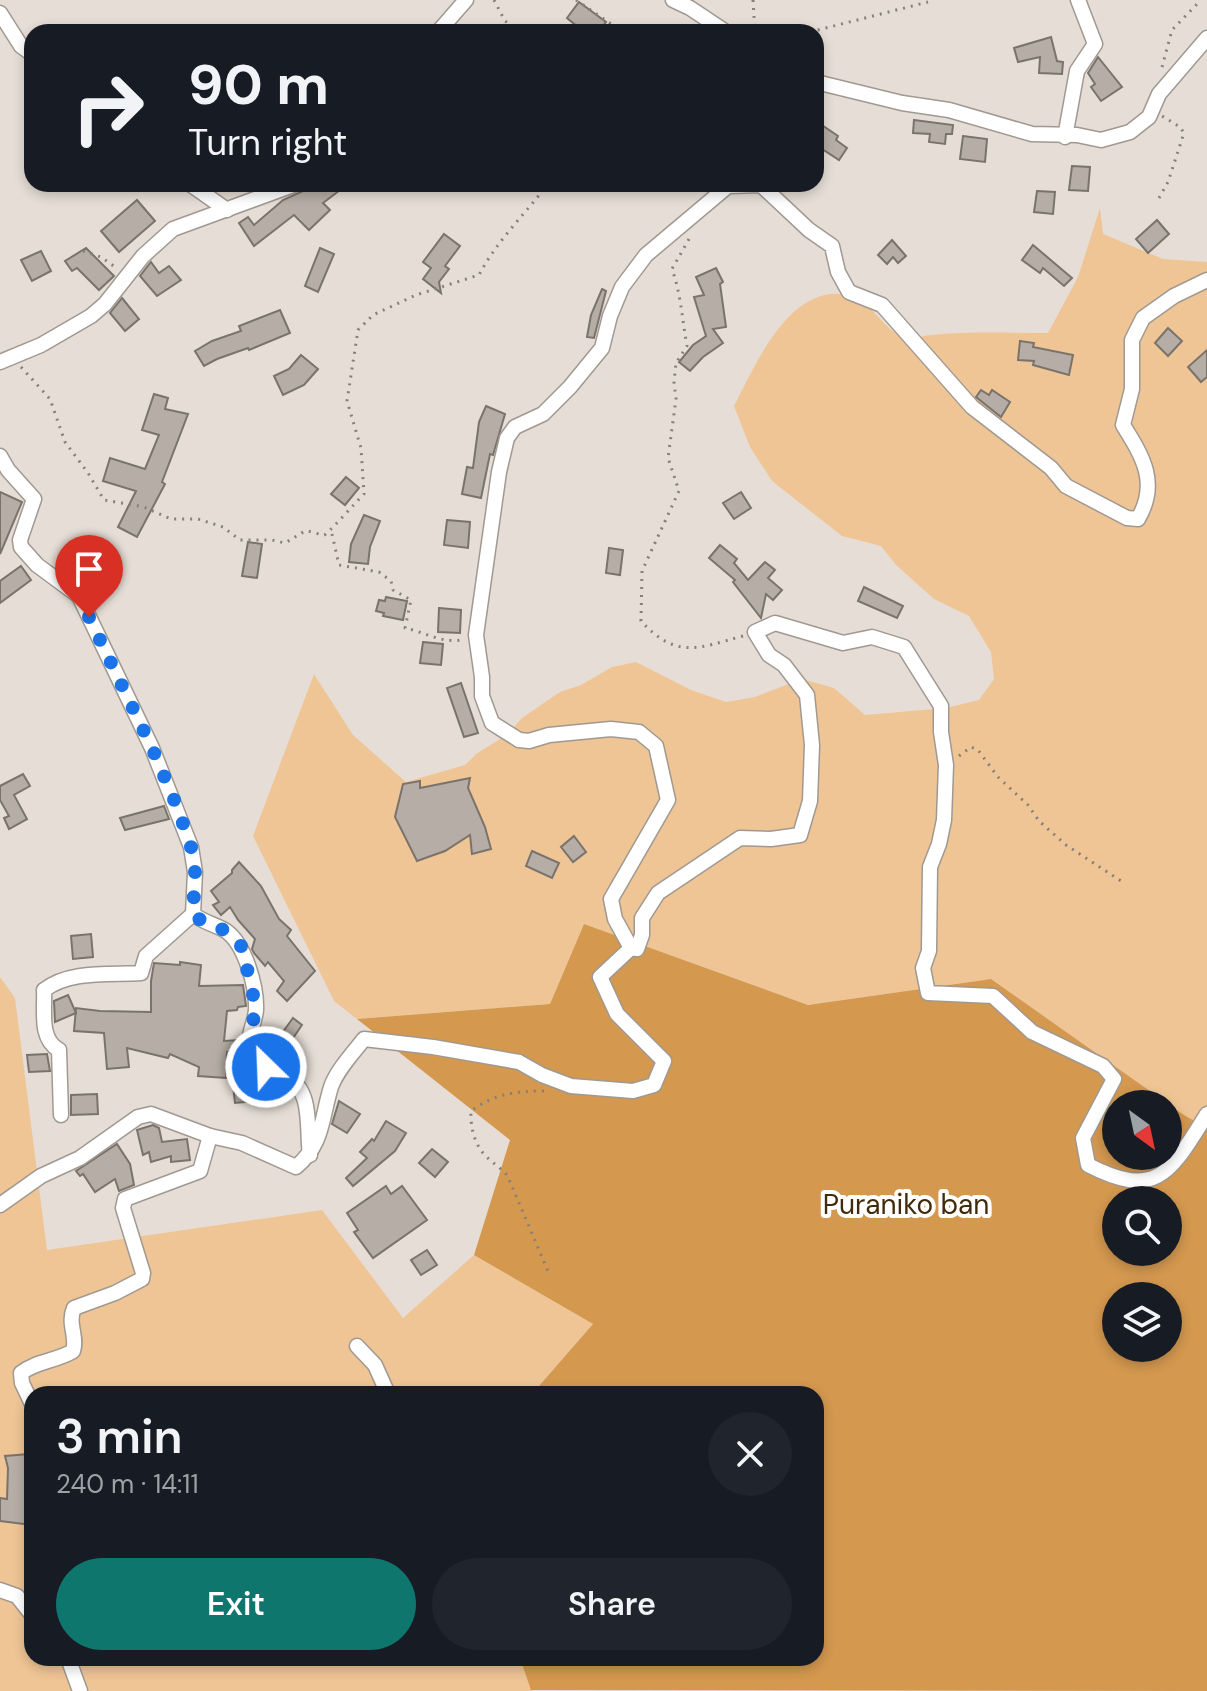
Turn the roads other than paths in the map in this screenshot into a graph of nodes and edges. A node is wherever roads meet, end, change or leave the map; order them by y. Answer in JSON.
{"nodes":[{"id":1,"x":466,"y":0,"type":"edge"},
{"id":2,"x":673,"y":0,"type":"edge"},
{"id":3,"x":1078,"y":0,"type":"edge"},
{"id":4,"x":695,"y":6,"type":"edge"},
{"id":5,"x":0,"y":13,"type":"edge"},
{"id":6,"x":445,"y":24,"type":"edge"},
{"id":7,"x":716,"y":24,"type":"edge"},
{"id":8,"x":1207,"y":38,"type":"edge"},
{"id":9,"x":24,"y":48,"type":"edge"},
{"id":10,"x":824,"y":84,"type":"edge"},
{"id":11,"x":1065,"y":137,"type":"junction"},
{"id":12,"x":201,"y":192,"type":"edge"},
{"id":13,"x":275,"y":192,"type":"edge"},
{"id":14,"x":721,"y":192,"type":"edge"},
{"id":15,"x":768,"y":192,"type":"edge"},
{"id":16,"x":227,"y":210,"type":"junction"},
{"id":17,"x":1207,"y":280,"type":"edge"},
{"id":18,"x":6,"y":361,"type":"edge"},
{"id":19,"x":0,"y":456,"type":"edge"},
{"id":20,"x":193,"y":914,"type":"junction"},
{"id":21,"x":631,"y":948,"type":"junction"},
{"id":22,"x":1207,"y":1114,"type":"edge"},
{"id":23,"x":61,"y":1115,"type":"dead end"},
{"id":24,"x":210,"y":1136,"type":"junction"},
{"id":25,"x":310,"y":1155,"type":"junction"},
{"id":26,"x":0,"y":1205,"type":"edge"},
{"id":27,"x":357,"y":1346,"type":"dead end"},
{"id":28,"x":384,"y":1386,"type":"edge"},
{"id":29,"x":24,"y":1387,"type":"edge"},
{"id":30,"x":0,"y":1590,"type":"edge"},
{"id":31,"x":24,"y":1605,"type":"edge"},
{"id":32,"x":71,"y":1666,"type":"edge"},
{"id":33,"x":80,"y":1691,"type":"edge"}],
"edges":[{"from":1,"to":6,"type":"street"},
{"from":2,"to":4,"type":"street"},
{"from":3,"to":11,"type":"street"},
{"from":4,"to":7,"type":"street"},
{"from":5,"to":9,"type":"street"},
{"from":8,"to":11,"type":"street"},
{"from":10,"to":11,"type":"street"},
{"from":12,"to":16,"type":"street"},
{"from":13,"to":16,"type":"street"},
{"from":14,"to":21,"type":"street"},
{"from":15,"to":17,"type":"street"},
{"from":16,"to":18,"type":"street"},
{"from":19,"to":20,"type":"street"},
{"from":20,"to":23,"type":"street"},
{"from":20,"to":25,"type":"street"},
{"from":21,"to":22,"type":"street"},
{"from":21,"to":25,"type":"street"},
{"from":24,"to":25,"type":"street"},
{"from":24,"to":26,"type":"street"},
{"from":24,"to":29,"type":"street"},
{"from":27,"to":28,"type":"street"},
{"from":30,"to":31,"type":"street"},
{"from":32,"to":33,"type":"street"}]}
